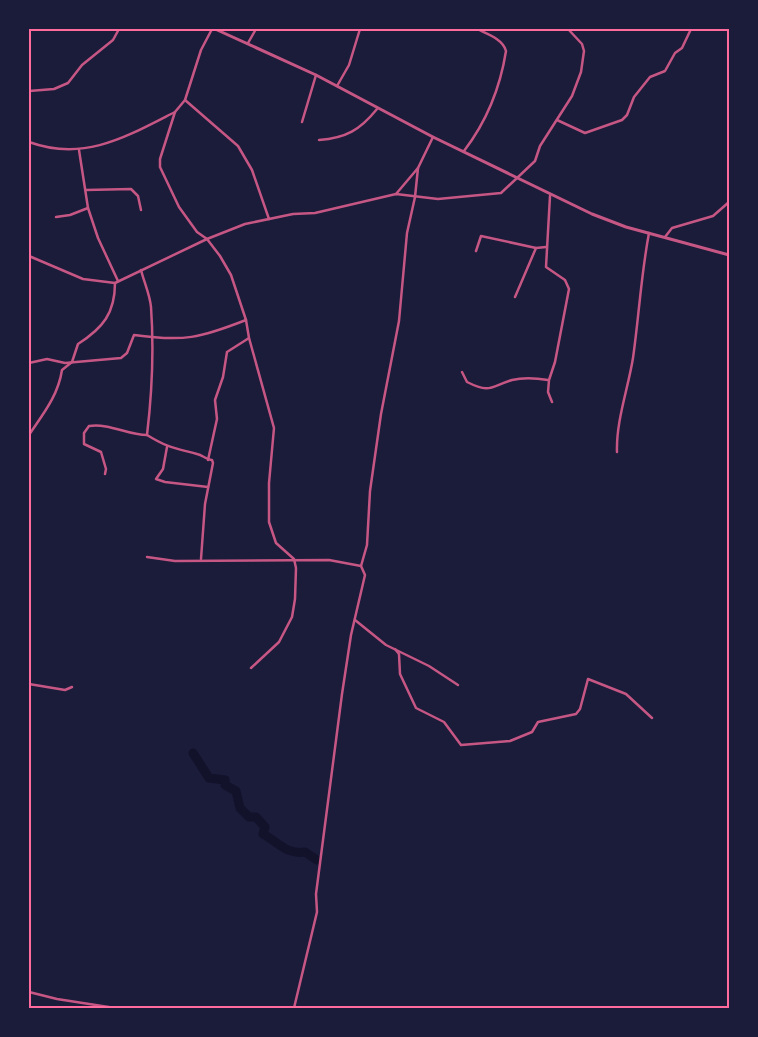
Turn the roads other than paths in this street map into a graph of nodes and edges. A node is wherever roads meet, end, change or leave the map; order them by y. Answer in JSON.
{"nodes":[{"id":1,"x":119,"y":29,"type":"edge"},
{"id":2,"x":214,"y":29,"type":"edge"},
{"id":3,"x":256,"y":29,"type":"edge"},
{"id":4,"x":360,"y":29,"type":"edge"},
{"id":5,"x":477,"y":29,"type":"edge"},
{"id":6,"x":568,"y":29,"type":"edge"},
{"id":7,"x":691,"y":29,"type":"edge"},
{"id":8,"x":248,"y":43,"type":"junction"},
{"id":9,"x":316,"y":75,"type":"junction"},
{"id":10,"x":337,"y":86,"type":"junction"},
{"id":11,"x":29,"y":92,"type":"edge"},
{"id":12,"x":185,"y":100,"type":"junction"},
{"id":13,"x":377,"y":109,"type":"junction"},
{"id":14,"x":175,"y":112,"type":"junction"},
{"id":15,"x":557,"y":120,"type":"junction"},
{"id":16,"x":302,"y":122,"type":"dead end"},
{"id":17,"x":433,"y":137,"type":"junction"},
{"id":18,"x":319,"y":140,"type":"dead end"},
{"id":19,"x":29,"y":142,"type":"edge"},
{"id":20,"x":79,"y":150,"type":"junction"},
{"id":21,"x":464,"y":151,"type":"junction"},
{"id":22,"x":418,"y":168,"type":"junction"},
{"id":23,"x":518,"y":178,"type":"junction"},
{"id":24,"x":86,"y":190,"type":"junction"},
{"id":25,"x":396,"y":194,"type":"junction"},
{"id":26,"x":550,"y":196,"type":"junction"},
{"id":27,"x":415,"y":197,"type":"junction"},
{"id":28,"x":729,"y":202,"type":"edge"},
{"id":29,"x":88,"y":208,"type":"junction"},
{"id":30,"x":141,"y":210,"type":"dead end"},
{"id":31,"x":56,"y":217,"type":"dead end"},
{"id":32,"x":269,"y":219,"type":"junction"},
{"id":33,"x":649,"y":233,"type":"junction"},
{"id":34,"x":665,"y":237,"type":"junction"},
{"id":35,"x":207,"y":239,"type":"junction"},
{"id":36,"x":546,"y":247,"type":"junction"},
{"id":37,"x":536,"y":248,"type":"junction"},
{"id":38,"x":476,"y":251,"type":"dead end"},
{"id":39,"x":729,"y":255,"type":"edge"},
{"id":40,"x":29,"y":256,"type":"edge"},
{"id":41,"x":141,"y":270,"type":"junction"},
{"id":42,"x":117,"y":282,"type":"junction"},
{"id":43,"x":515,"y":297,"type":"dead end"},
{"id":44,"x":246,"y":320,"type":"junction"},
{"id":45,"x":154,"y":337,"type":"junction"},
{"id":46,"x":249,"y":338,"type":"junction"},
{"id":47,"x":72,"y":362,"type":"junction"},
{"id":48,"x":29,"y":364,"type":"edge"},
{"id":49,"x":462,"y":372,"type":"dead end"},
{"id":50,"x":549,"y":380,"type":"junction"},
{"id":51,"x":552,"y":402,"type":"dead end"},
{"id":52,"x":29,"y":434,"type":"edge"},
{"id":53,"x":147,"y":435,"type":"junction"},
{"id":54,"x":167,"y":448,"type":"junction"},
{"id":55,"x":617,"y":452,"type":"dead end"},
{"id":56,"x":208,"y":460,"type":"junction"},
{"id":57,"x":104,"y":474,"type":"dead end"},
{"id":58,"x":208,"y":487,"type":"junction"},
{"id":59,"x":146,"y":557,"type":"dead end"},
{"id":60,"x":201,"y":559,"type":"junction"},
{"id":61,"x":294,"y":560,"type":"junction"},
{"id":62,"x":362,"y":566,"type":"junction"},
{"id":63,"x":355,"y":620,"type":"junction"},
{"id":64,"x":395,"y":650,"type":"junction"},
{"id":65,"x":251,"y":668,"type":"dead end"},
{"id":66,"x":29,"y":684,"type":"edge"},
{"id":67,"x":458,"y":685,"type":"dead end"},
{"id":68,"x":72,"y":687,"type":"dead end"},
{"id":69,"x":652,"y":718,"type":"dead end"},
{"id":70,"x":29,"y":992,"type":"edge"},
{"id":71,"x":115,"y":1008,"type":"edge"},
{"id":72,"x":294,"y":1008,"type":"edge"}],
"edges":[{"from":1,"to":11,"type":"street"},
{"from":2,"to":8,"type":"street"},
{"from":2,"to":12,"type":"street"},
{"from":3,"to":8,"type":"street"},
{"from":4,"to":10,"type":"street"},
{"from":5,"to":21,"type":"street"},
{"from":6,"to":15,"type":"street"},
{"from":7,"to":15,"type":"street"},
{"from":8,"to":9,"type":"street"},
{"from":9,"to":10,"type":"street"},
{"from":9,"to":16,"type":"street"},
{"from":10,"to":13,"type":"street"},
{"from":12,"to":14,"type":"street"},
{"from":12,"to":32,"type":"street"},
{"from":13,"to":17,"type":"street"},
{"from":13,"to":18,"type":"street"},
{"from":14,"to":20,"type":"street"},
{"from":14,"to":35,"type":"street"},
{"from":15,"to":23,"type":"street"},
{"from":17,"to":21,"type":"street"},
{"from":17,"to":22,"type":"street"},
{"from":19,"to":20,"type":"street"},
{"from":20,"to":24,"type":"street"},
{"from":21,"to":23,"type":"street"},
{"from":22,"to":25,"type":"street"},
{"from":22,"to":27,"type":"street"},
{"from":23,"to":26,"type":"street"},
{"from":23,"to":27,"type":"street"},
{"from":24,"to":29,"type":"street"},
{"from":24,"to":30,"type":"street"},
{"from":25,"to":27,"type":"street"},
{"from":25,"to":32,"type":"street"},
{"from":26,"to":33,"type":"street"},
{"from":26,"to":36,"type":"street"},
{"from":27,"to":62,"type":"street"},
{"from":28,"to":34,"type":"street"},
{"from":29,"to":31,"type":"street"},
{"from":29,"to":42,"type":"street"},
{"from":32,"to":35,"type":"street"},
{"from":33,"to":34,"type":"street"},
{"from":33,"to":55,"type":"street"},
{"from":34,"to":39,"type":"street"},
{"from":35,"to":41,"type":"street"},
{"from":35,"to":44,"type":"street"},
{"from":36,"to":37,"type":"street"},
{"from":36,"to":50,"type":"street"},
{"from":37,"to":38,"type":"street"},
{"from":37,"to":43,"type":"street"},
{"from":40,"to":42,"type":"street"},
{"from":41,"to":42,"type":"street"},
{"from":41,"to":45,"type":"street"},
{"from":42,"to":47,"type":"street"},
{"from":44,"to":45,"type":"street"},
{"from":44,"to":46,"type":"street"},
{"from":45,"to":47,"type":"street"},
{"from":45,"to":53,"type":"street"},
{"from":46,"to":56,"type":"street"},
{"from":46,"to":61,"type":"street"},
{"from":47,"to":48,"type":"street"},
{"from":47,"to":52,"type":"street"},
{"from":49,"to":50,"type":"street"},
{"from":50,"to":51,"type":"street"},
{"from":53,"to":54,"type":"street"},
{"from":53,"to":57,"type":"street"},
{"from":54,"to":56,"type":"street"},
{"from":54,"to":58,"type":"street"},
{"from":56,"to":58,"type":"street"},
{"from":58,"to":60,"type":"street"},
{"from":59,"to":60,"type":"street"},
{"from":60,"to":61,"type":"street"},
{"from":61,"to":62,"type":"street"},
{"from":61,"to":65,"type":"street"},
{"from":62,"to":63,"type":"street"},
{"from":63,"to":64,"type":"street"},
{"from":63,"to":72,"type":"street"},
{"from":64,"to":67,"type":"street"},
{"from":64,"to":69,"type":"street"},
{"from":66,"to":68,"type":"street"},
{"from":70,"to":71,"type":"street"}]}
